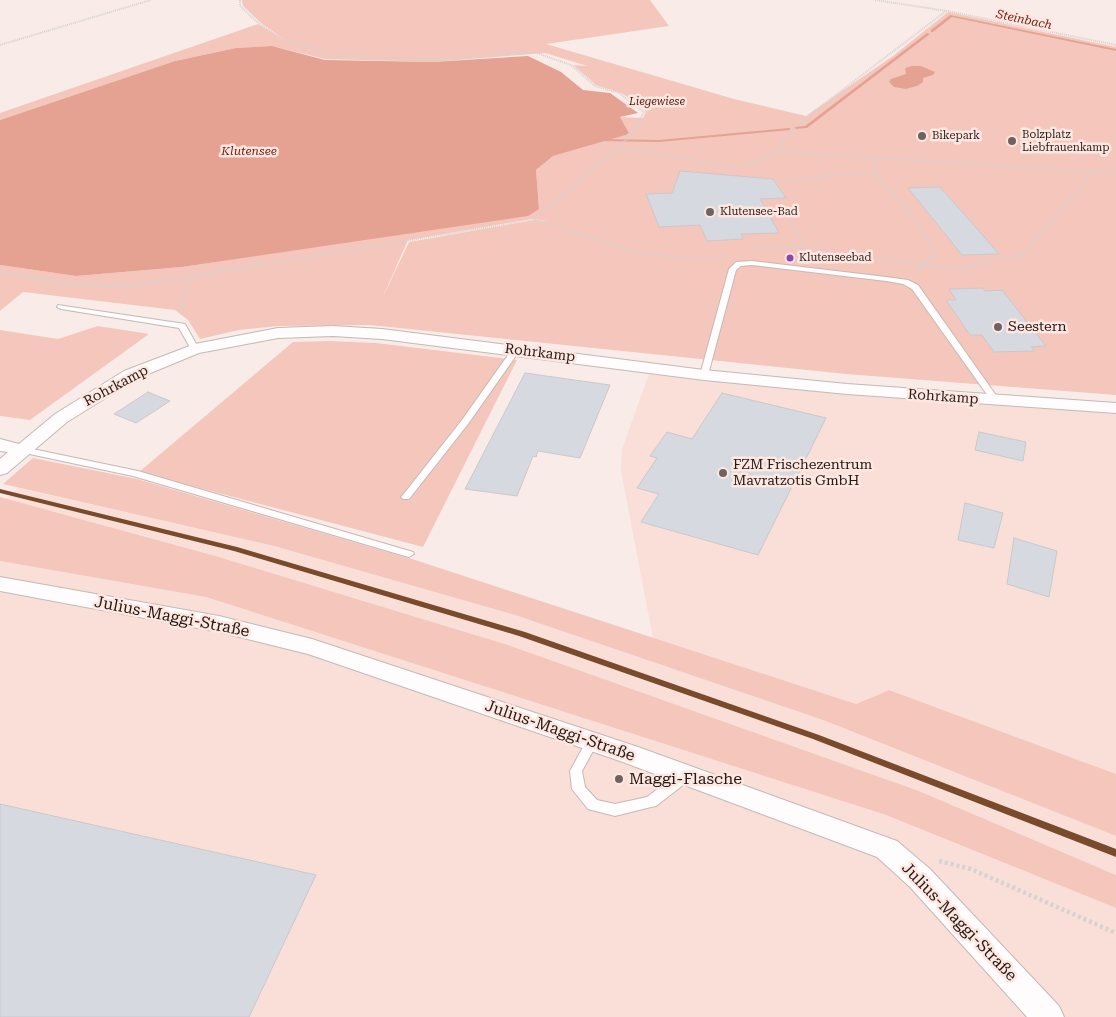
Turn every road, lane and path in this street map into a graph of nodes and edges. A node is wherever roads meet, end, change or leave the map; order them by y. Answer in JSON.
{"nodes":[{"id":1,"x":151,"y":0,"type":"edge"},
{"id":2,"x":240,"y":0,"type":"edge"},
{"id":3,"x":875,"y":0,"type":"edge"},
{"id":4,"x":947,"y":11,"type":"junction"},
{"id":5,"x":0,"y":45,"type":"edge"},
{"id":6,"x":1116,"y":45,"type":"edge"},
{"id":7,"x":618,"y":148,"type":"junction"},
{"id":8,"x":776,"y":152,"type":"junction"},
{"id":9,"x":877,"y":157,"type":"junction"},
{"id":10,"x":1093,"y":171,"type":"junction"},
{"id":11,"x":875,"y":173,"type":"junction"},
{"id":12,"x":1116,"y":173,"type":"edge"},
{"id":13,"x":781,"y":182,"type":"dead end"},
{"id":14,"x":780,"y":202,"type":"dead end"},
{"id":15,"x":534,"y":220,"type":"junction"},
{"id":16,"x":802,"y":248,"type":"junction"},
{"id":17,"x":747,"y":252,"type":"dead end"},
{"id":18,"x":731,"y":256,"type":"dead end"},
{"id":19,"x":926,"y":265,"type":"junction"},
{"id":20,"x":799,"y":268,"type":"junction"},
{"id":21,"x":0,"y":272,"type":"edge"},
{"id":22,"x":189,"y":276,"type":"junction"},
{"id":23,"x":61,"y":307,"type":"dead end"},
{"id":24,"x":182,"y":326,"type":"junction"},
{"id":25,"x":195,"y":349,"type":"junction"},
{"id":26,"x":516,"y":350,"type":"junction"},
{"id":27,"x":704,"y":375,"type":"junction"},
{"id":28,"x":996,"y":400,"type":"junction"},
{"id":29,"x":1116,"y":408,"type":"edge"},
{"id":30,"x":0,"y":445,"type":"edge"},
{"id":31,"x":23,"y":450,"type":"junction"},
{"id":32,"x":0,"y":469,"type":"edge"},
{"id":33,"x":406,"y":497,"type":"dead end"},
{"id":34,"x":409,"y":554,"type":"dead end"},
{"id":35,"x":0,"y":584,"type":"edge"},
{"id":36,"x":592,"y":742,"type":"junction"},
{"id":37,"x":686,"y":775,"type":"junction"},
{"id":38,"x":934,"y":860,"type":"dead end"},
{"id":39,"x":1116,"y":933,"type":"edge"},
{"id":40,"x":1048,"y":1017,"type":"edge"}],
"edges":[{"from":1,"to":5,"type":"path"},
{"from":2,"to":7,"type":"path"},
{"from":3,"to":4,"type":"path"},
{"from":4,"to":6,"type":"path"},
{"from":4,"to":8,"type":"path"},
{"from":7,"to":8,"type":"path"},
{"from":7,"to":15,"type":"path"},
{"from":8,"to":9,"type":"path"},
{"from":9,"to":10,"type":"path"},
{"from":9,"to":11,"type":"path"},
{"from":10,"to":12,"type":"path"},
{"from":10,"to":19,"type":"path"},
{"from":11,"to":13,"type":"path"},
{"from":11,"to":19,"type":"path"},
{"from":14,"to":16,"type":"path"},
{"from":15,"to":18,"type":"path"},
{"from":15,"to":22,"type":"path"},
{"from":16,"to":17,"type":"path"},
{"from":16,"to":19,"type":"path"},
{"from":16,"to":20,"type":"path"},
{"from":20,"to":27,"type":"lane"},
{"from":20,"to":28,"type":"lane"},
{"from":21,"to":22,"type":"path"},
{"from":22,"to":24,"type":"path"},
{"from":23,"to":24,"type":"lane"},
{"from":24,"to":25,"type":"lane"},
{"from":25,"to":26,"type":"street","name":"Rohrkamp"},
{"from":25,"to":31,"type":"street","name":"Rohrkamp"},
{"from":26,"to":27,"type":"street","name":"Rohrkamp"},
{"from":26,"to":33,"type":"lane"},
{"from":27,"to":28,"type":"street","name":"Rohrkamp"},
{"from":28,"to":29,"type":"street","name":"Rohrkamp"},
{"from":30,"to":31,"type":"street"},
{"from":31,"to":32,"type":"street","name":"Rohrkamp"},
{"from":31,"to":34,"type":"lane"},
{"from":35,"to":36,"type":"street","name":"Julius-Maggi-Straße"},
{"from":36,"to":37,"type":"street","name":"Julius-Maggi-Straße"},
{"from":36,"to":37,"type":"lane"},
{"from":37,"to":40,"type":"street","name":"Julius-Maggi-Straße"},
{"from":38,"to":39,"type":"path"}]}
